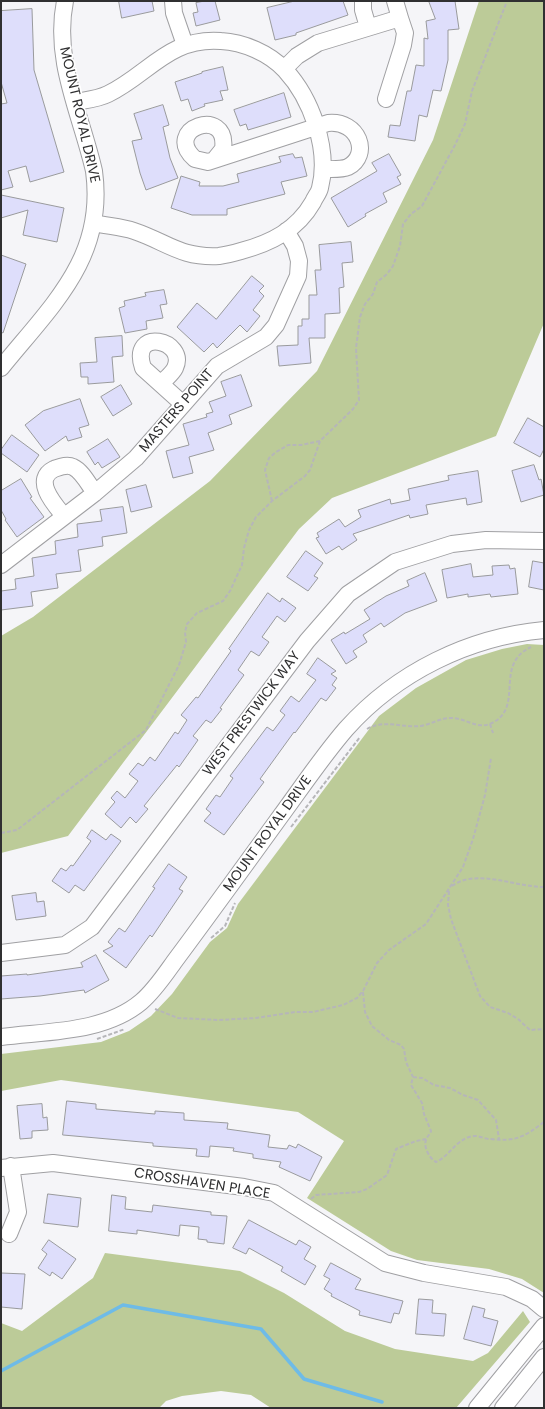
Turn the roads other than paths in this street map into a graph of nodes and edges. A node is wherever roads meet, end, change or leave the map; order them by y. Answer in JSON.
{"nodes":[{"id":1,"x":65,"y":1,"type":"edge"},
{"id":2,"x":173,"y":1,"type":"edge"},
{"id":3,"x":363,"y":1,"type":"edge"},
{"id":4,"x":395,"y":1,"type":"edge"},
{"id":5,"x":400,"y":18,"type":"junction"},
{"id":6,"x":368,"y":27,"type":"junction"},
{"id":7,"x":185,"y":45,"type":"junction"},
{"id":8,"x":284,"y":69,"type":"junction"},
{"id":9,"x":386,"y":99,"type":"dead end"},
{"id":10,"x":75,"y":102,"type":"junction"},
{"id":11,"x":315,"y":126,"type":"junction"},
{"id":12,"x":215,"y":159,"type":"dead end"},
{"id":13,"x":323,"y":169,"type":"junction"},
{"id":14,"x":94,"y":223,"type":"junction"},
{"id":15,"x":286,"y":231,"type":"junction"},
{"id":16,"x":1,"y":368,"type":"edge"},
{"id":17,"x":161,"y":384,"type":"dead end"},
{"id":18,"x":183,"y":404,"type":"junction"},
{"id":19,"x":95,"y":493,"type":"junction"},
{"id":20,"x":64,"y":516,"type":"junction"},
{"id":21,"x":544,"y":540,"type":"edge"},
{"id":22,"x":1,"y":565,"type":"edge"},
{"id":23,"x":544,"y":630,"type":"edge"},
{"id":24,"x":1,"y":953,"type":"edge"},
{"id":25,"x":1,"y":1037,"type":"edge"},
{"id":26,"x":6,"y":1167,"type":"edge"},
{"id":27,"x":9,"y":1234,"type":"dead end"},
{"id":28,"x":544,"y":1309,"type":"edge"},
{"id":29,"x":544,"y":1326,"type":"edge"},
{"id":30,"x":544,"y":1357,"type":"edge"},
{"id":31,"x":477,"y":1408,"type":"edge"},
{"id":32,"x":503,"y":1408,"type":"edge"}],
"edges":[{"from":1,"to":10,"type":"street","name":"MOUNT ROYAL DRIVE"},
{"from":2,"to":7,"type":"street"},
{"from":3,"to":6,"type":"street"},
{"from":4,"to":5,"type":"street"},
{"from":5,"to":6,"type":"street"},
{"from":5,"to":9,"type":"street"},
{"from":6,"to":8,"type":"street"},
{"from":7,"to":8,"type":"street"},
{"from":7,"to":10,"type":"street"},
{"from":8,"to":11,"type":"street"},
{"from":10,"to":14,"type":"street","name":"MOUNT ROYAL DRIVE"},
{"from":11,"to":12,"type":"street"},
{"from":11,"to":13,"type":"street"},
{"from":11,"to":13,"type":"street"},
{"from":13,"to":15,"type":"street"},
{"from":14,"to":15,"type":"street"},
{"from":14,"to":16,"type":"street","name":"MOUNT ROYAL DRIVE"},
{"from":15,"to":18,"type":"street","name":"MASTERS POINT"},
{"from":17,"to":18,"type":"street"},
{"from":18,"to":19,"type":"street","name":"MASTERS POINT"},
{"from":19,"to":20,"type":"street","name":"MASTERS POINT"},
{"from":19,"to":20,"type":"street"},
{"from":20,"to":22,"type":"street","name":"MASTERS POINT"},
{"from":21,"to":24,"type":"street","name":"WEST PRESTWICK WAY"},
{"from":23,"to":25,"type":"street","name":"MOUNT ROYAL DRIVE"},
{"from":26,"to":27,"type":"street"},
{"from":26,"to":28,"type":"street","name":"CROSSHAVEN PLACE"},
{"from":29,"to":31,"type":"street"},
{"from":30,"to":32,"type":"street"}]}
